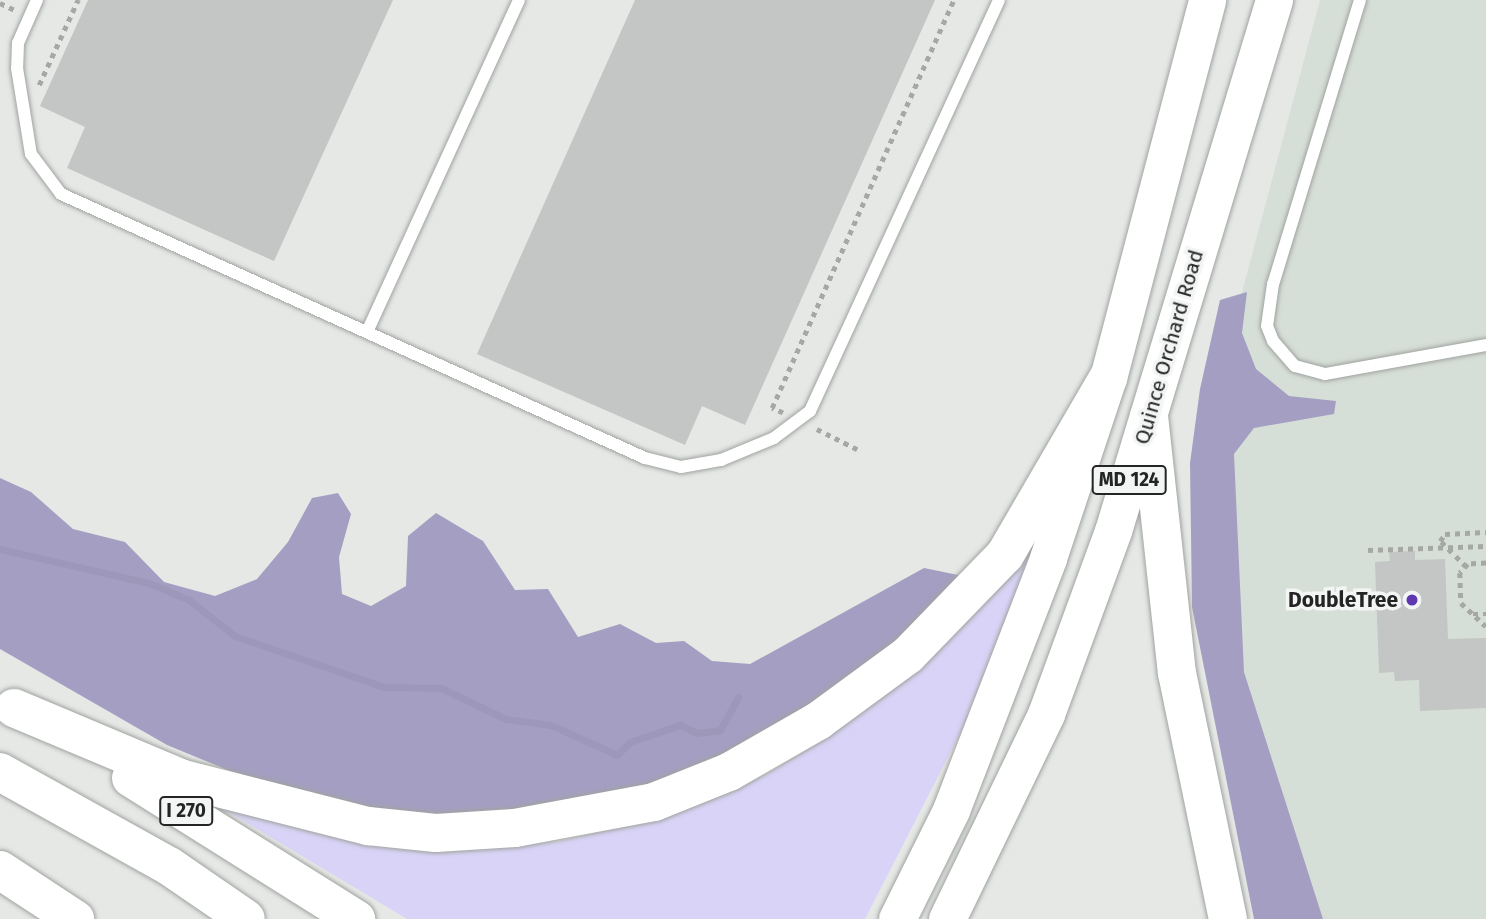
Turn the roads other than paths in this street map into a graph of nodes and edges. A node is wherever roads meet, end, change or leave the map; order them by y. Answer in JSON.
{"nodes":[{"id":1,"x":37,"y":0,"type":"edge"},
{"id":2,"x":519,"y":0,"type":"edge"},
{"id":3,"x":999,"y":0,"type":"edge"},
{"id":4,"x":1207,"y":0,"type":"edge"},
{"id":5,"x":1274,"y":0,"type":"edge"},
{"id":6,"x":1360,"y":0,"type":"edge"},
{"id":7,"x":367,"y":332,"type":"junction"},
{"id":8,"x":1486,"y":345,"type":"edge"},
{"id":9,"x":1108,"y":378,"type":"junction"},
{"id":10,"x":1149,"y":416,"type":"junction"},
{"id":11,"x":7,"y":704,"type":"edge"},
{"id":12,"x":0,"y":772,"type":"edge"},
{"id":13,"x":0,"y":870,"type":"edge"},
{"id":14,"x":75,"y":919,"type":"edge"},
{"id":15,"x":246,"y":919,"type":"edge"},
{"id":16,"x":356,"y":919,"type":"edge"},
{"id":17,"x":897,"y":919,"type":"edge"},
{"id":18,"x":947,"y":919,"type":"edge"},
{"id":19,"x":1228,"y":919,"type":"edge"}],
"edges":[{"from":1,"to":7,"type":"lane"},
{"from":2,"to":7,"type":"lane"},
{"from":3,"to":7,"type":"lane"},
{"from":4,"to":9,"type":"main road","number":"MD 124"},
{"from":5,"to":10,"type":"main road","name":"Quince Orchard Road","number":"MD 124"},
{"from":6,"to":8,"type":"lane"},
{"from":9,"to":11,"type":"highway"},
{"from":9,"to":17,"type":"main road","number":"MD 124"},
{"from":10,"to":18,"type":"main road","name":"Quince Orchard Road","number":"MD 124"},
{"from":10,"to":19,"type":"highway"},
{"from":11,"to":16,"type":"highway","number":"I 270"},
{"from":12,"to":15,"type":"highway","number":"I 270"},
{"from":13,"to":14,"type":"highway"}]}
